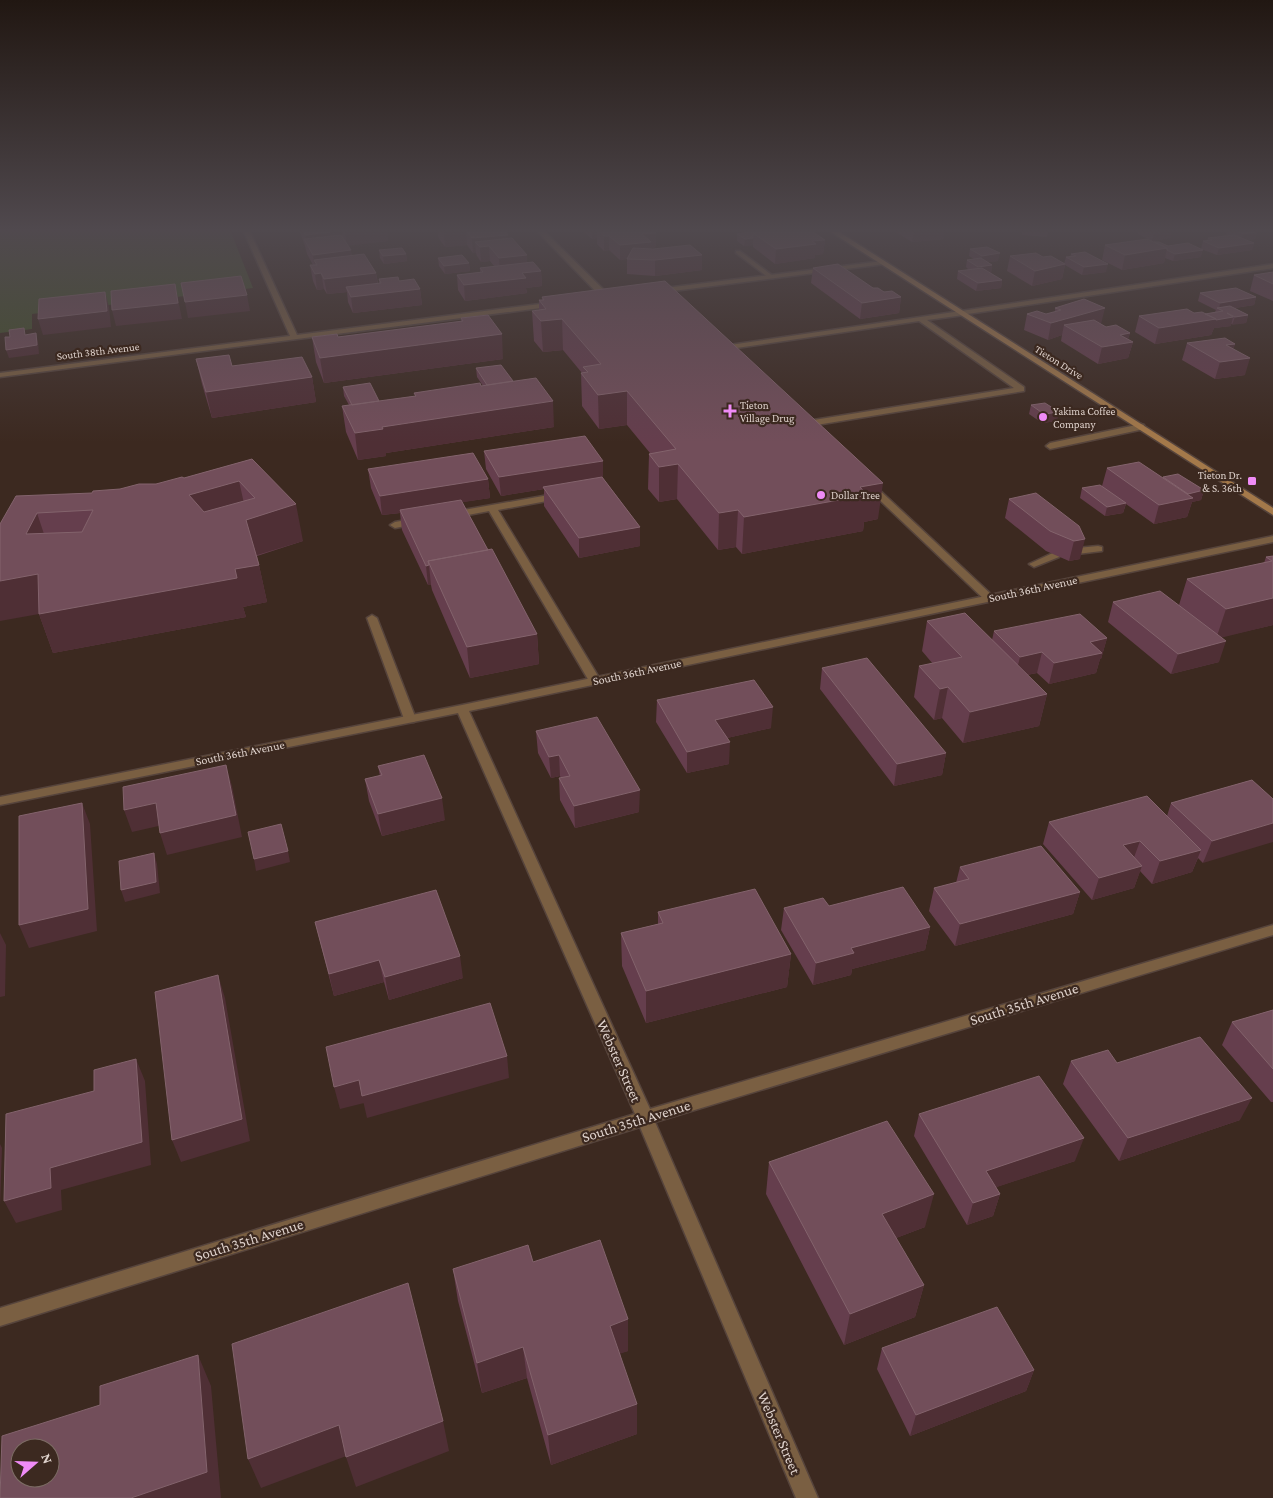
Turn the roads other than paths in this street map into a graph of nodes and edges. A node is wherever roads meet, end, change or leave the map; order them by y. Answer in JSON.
{"nodes":[{"id":1,"x":278,"y":302,"type":"edge"},
{"id":2,"x":567,"y":302,"type":"edge"},
{"id":3,"x":944,"y":302,"type":"edge"},
{"id":4,"x":1035,"y":302,"type":"edge"},
{"id":5,"x":961,"y":313,"type":"junction"},
{"id":6,"x":921,"y":318,"type":"junction"},
{"id":7,"x":294,"y":338,"type":"junction"},
{"id":8,"x":736,"y":359,"type":"edge"},
{"id":9,"x":0,"y":375,"type":"edge"},
{"id":10,"x":1141,"y":427,"type":"junction"},
{"id":11,"x":816,"y":435,"type":"edge"},
{"id":12,"x":1050,"y":446,"type":"dead end"},
{"id":13,"x":864,"y":480,"type":"edge"},
{"id":14,"x":568,"y":495,"type":"edge"},
{"id":15,"x":492,"y":508,"type":"junction"},
{"id":16,"x":1273,"y":512,"type":"edge"},
{"id":17,"x":444,"y":516,"type":"edge"},
{"id":18,"x":424,"y":520,"type":"edge"},
{"id":19,"x":395,"y":525,"type":"dead end"},
{"id":20,"x":1273,"y":539,"type":"edge"},
{"id":21,"x":1098,"y":549,"type":"dead end"},
{"id":22,"x":1077,"y":551,"type":"edge"},
{"id":23,"x":1055,"y":555,"type":"dead end"},
{"id":24,"x":1034,"y":564,"type":"dead end"},
{"id":25,"x":990,"y":598,"type":"junction"},
{"id":26,"x":372,"y":618,"type":"dead end"},
{"id":27,"x":594,"y":681,"type":"junction"},
{"id":28,"x":462,"y":709,"type":"junction"},
{"id":29,"x":410,"y":719,"type":"junction"},
{"id":30,"x":0,"y":801,"type":"edge"},
{"id":31,"x":1273,"y":930,"type":"edge"},
{"id":32,"x":645,"y":1118,"type":"junction"},
{"id":33,"x":0,"y":1317,"type":"edge"},
{"id":34,"x":807,"y":1498,"type":"edge"}],
"edges":[{"from":1,"to":7,"type":"street"},
{"from":2,"to":7,"type":"street","name":"South 38th Avenue"},
{"from":3,"to":5,"type":"main road","name":"Tieton Drive"},
{"from":4,"to":5,"type":"street"},
{"from":5,"to":6,"type":"street"},
{"from":5,"to":10,"type":"main road","name":"Tieton Drive"},
{"from":6,"to":8,"type":"street"},
{"from":6,"to":11,"type":"street"},
{"from":7,"to":9,"type":"street","name":"South 38th Avenue"},
{"from":10,"to":12,"type":"street"},
{"from":10,"to":16,"type":"main road","name":"Tieton Drive"},
{"from":13,"to":25,"type":"street"},
{"from":14,"to":15,"type":"street"},
{"from":15,"to":17,"type":"street"},
{"from":15,"to":27,"type":"street"},
{"from":18,"to":19,"type":"street"},
{"from":20,"to":25,"type":"street","name":"South 36th Avenue"},
{"from":21,"to":22,"type":"street"},
{"from":23,"to":24,"type":"street"},
{"from":25,"to":27,"type":"street","name":"South 36th Avenue"},
{"from":26,"to":29,"type":"street"},
{"from":27,"to":28,"type":"street","name":"South 36th Avenue"},
{"from":28,"to":29,"type":"street","name":"South 36th Avenue"},
{"from":28,"to":32,"type":"street","name":"Webster Street"},
{"from":29,"to":30,"type":"street","name":"South 36th Avenue"},
{"from":31,"to":32,"type":"street","name":"South 35th Avenue"},
{"from":32,"to":33,"type":"street","name":"South 35th Avenue"},
{"from":32,"to":34,"type":"street","name":"Webster Street"}]}
